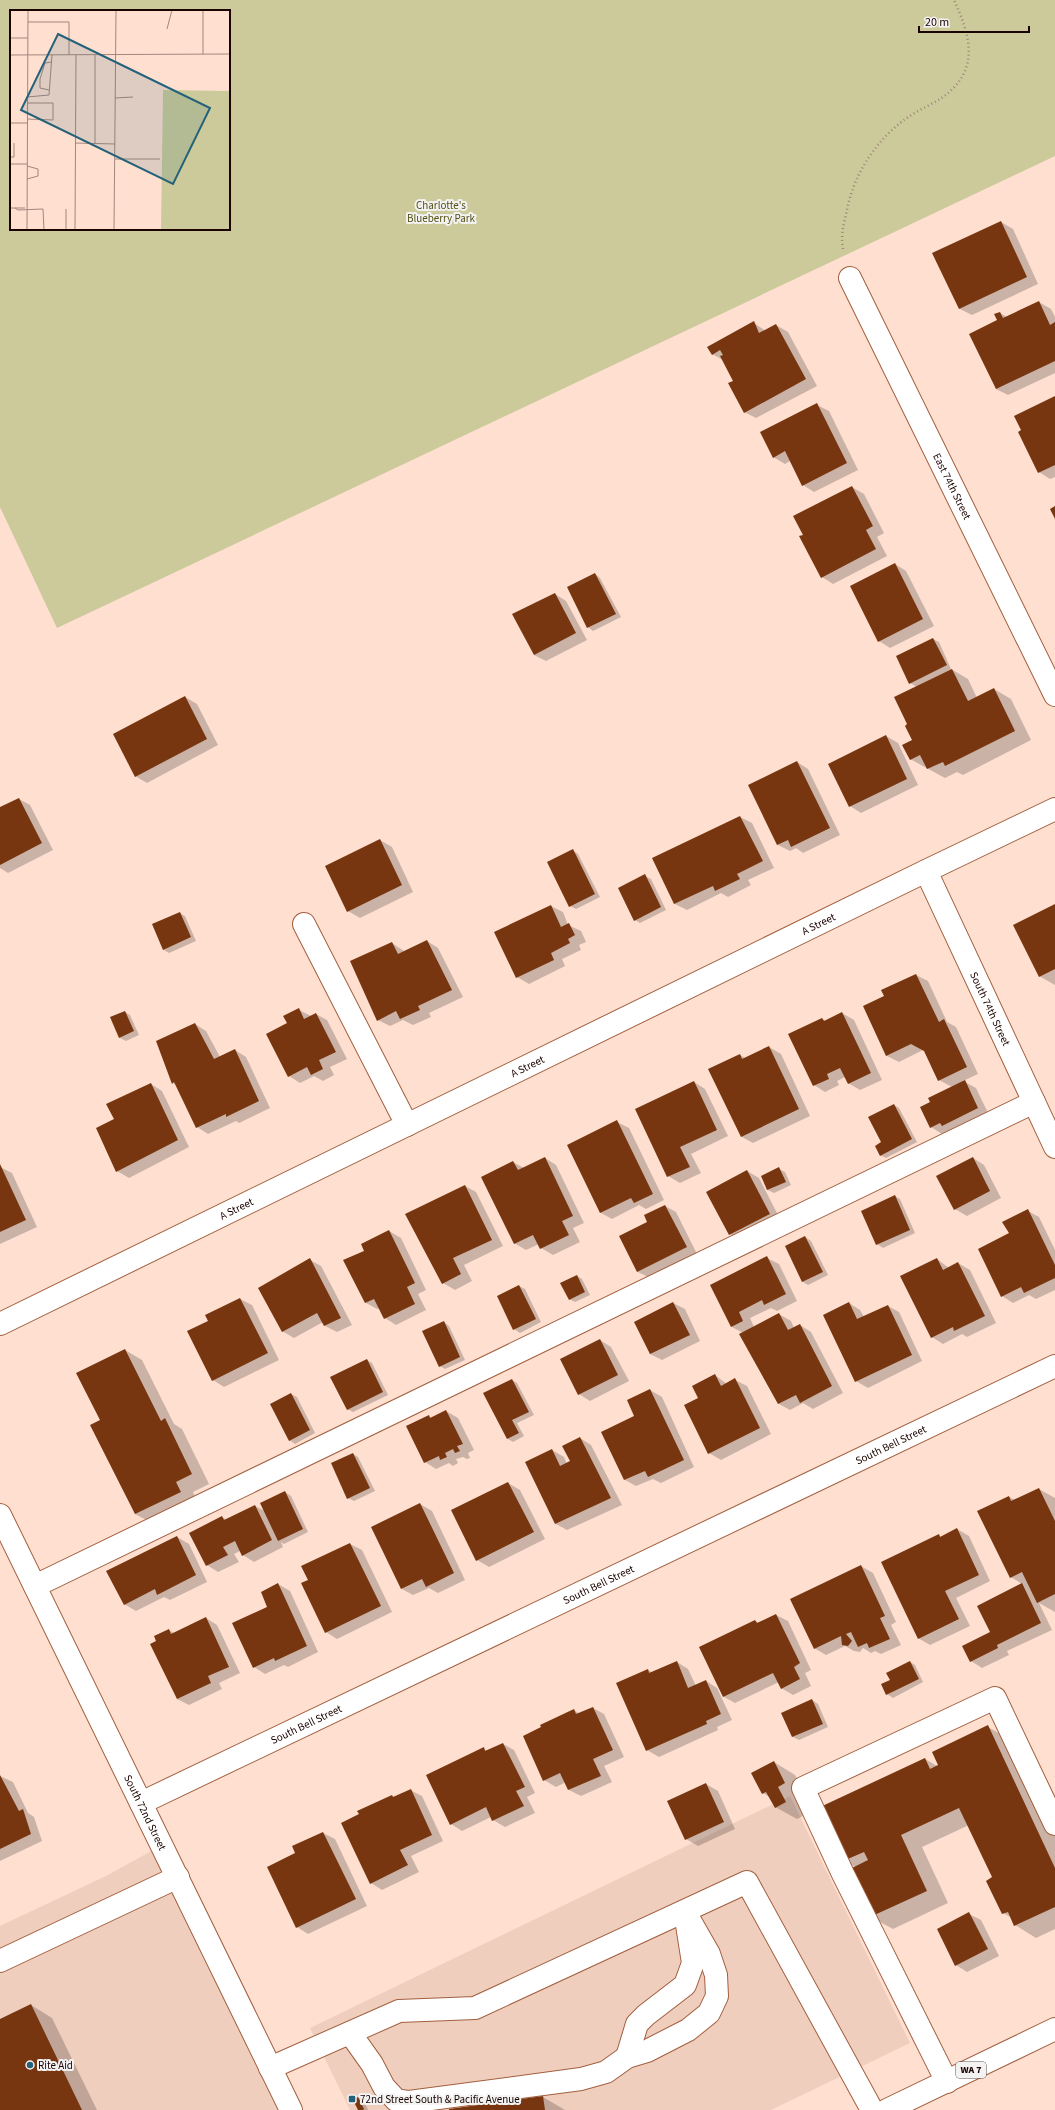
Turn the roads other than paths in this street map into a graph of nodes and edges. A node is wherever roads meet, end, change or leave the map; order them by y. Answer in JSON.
{"nodes":[{"id":1,"x":850,"y":278,"type":"road end"},
{"id":2,"x":1055,"y":695,"type":"edge"},
{"id":3,"x":1055,"y":809,"type":"edge"},
{"id":4,"x":926,"y":871,"type":"junction"},
{"id":5,"x":304,"y":924,"type":"dead end"},
{"id":6,"x":1034,"y":1102,"type":"junction"},
{"id":7,"x":407,"y":1125,"type":"junction"},
{"id":8,"x":1055,"y":1147,"type":"edge"},
{"id":9,"x":0,"y":1324,"type":"edge"},
{"id":10,"x":1055,"y":1366,"type":"edge"},
{"id":11,"x":0,"y":1515,"type":"edge"},
{"id":12,"x":35,"y":1586,"type":"junction"},
{"id":13,"x":142,"y":1803,"type":"junction"},
{"id":14,"x":1055,"y":1824,"type":"edge"},
{"id":15,"x":178,"y":1877,"type":"junction"},
{"id":16,"x":685,"y":1912,"type":"junction"},
{"id":17,"x":0,"y":1961,"type":"edge"},
{"id":18,"x":1055,"y":2029,"type":"edge"},
{"id":19,"x":350,"y":2033,"type":"junction"},
{"id":20,"x":627,"y":2057,"type":"junction"},
{"id":21,"x":270,"y":2068,"type":"junction"},
{"id":22,"x":947,"y":2082,"type":"junction"},
{"id":23,"x":290,"y":2110,"type":"edge"},
{"id":24,"x":872,"y":2110,"type":"edge"},
{"id":25,"x":887,"y":2110,"type":"edge"}],
"edges":[{"from":1,"to":2,"type":"street","name":"East 74th Street"},
{"from":3,"to":4,"type":"street","name":"A Street"},
{"from":4,"to":6,"type":"street","name":"South 74th Street"},
{"from":4,"to":7,"type":"street","name":"A Street"},
{"from":5,"to":7,"type":"street"},
{"from":6,"to":8,"type":"street","name":"South 74th Street"},
{"from":6,"to":12,"type":"street"},
{"from":7,"to":9,"type":"street","name":"A Street"},
{"from":10,"to":13,"type":"street","name":"South Bell Street"},
{"from":11,"to":12,"type":"street","name":"South 72nd Street"},
{"from":12,"to":13,"type":"street","name":"South 72nd Street"},
{"from":13,"to":15,"type":"street","name":"South 72nd Street"},
{"from":14,"to":22,"type":"street"},
{"from":15,"to":17,"type":"street"},
{"from":15,"to":21,"type":"street","name":"South 72nd Street"},
{"from":16,"to":19,"type":"street"},
{"from":16,"to":20,"type":"street"},
{"from":16,"to":20,"type":"street"},
{"from":16,"to":24,"type":"street"},
{"from":18,"to":22,"type":"street","number":"WA 7"},
{"from":19,"to":20,"type":"street"},
{"from":19,"to":21,"type":"street"},
{"from":21,"to":23,"type":"street","name":"South 72nd Street"},
{"from":22,"to":25,"type":"street","number":"WA 7"}]}
